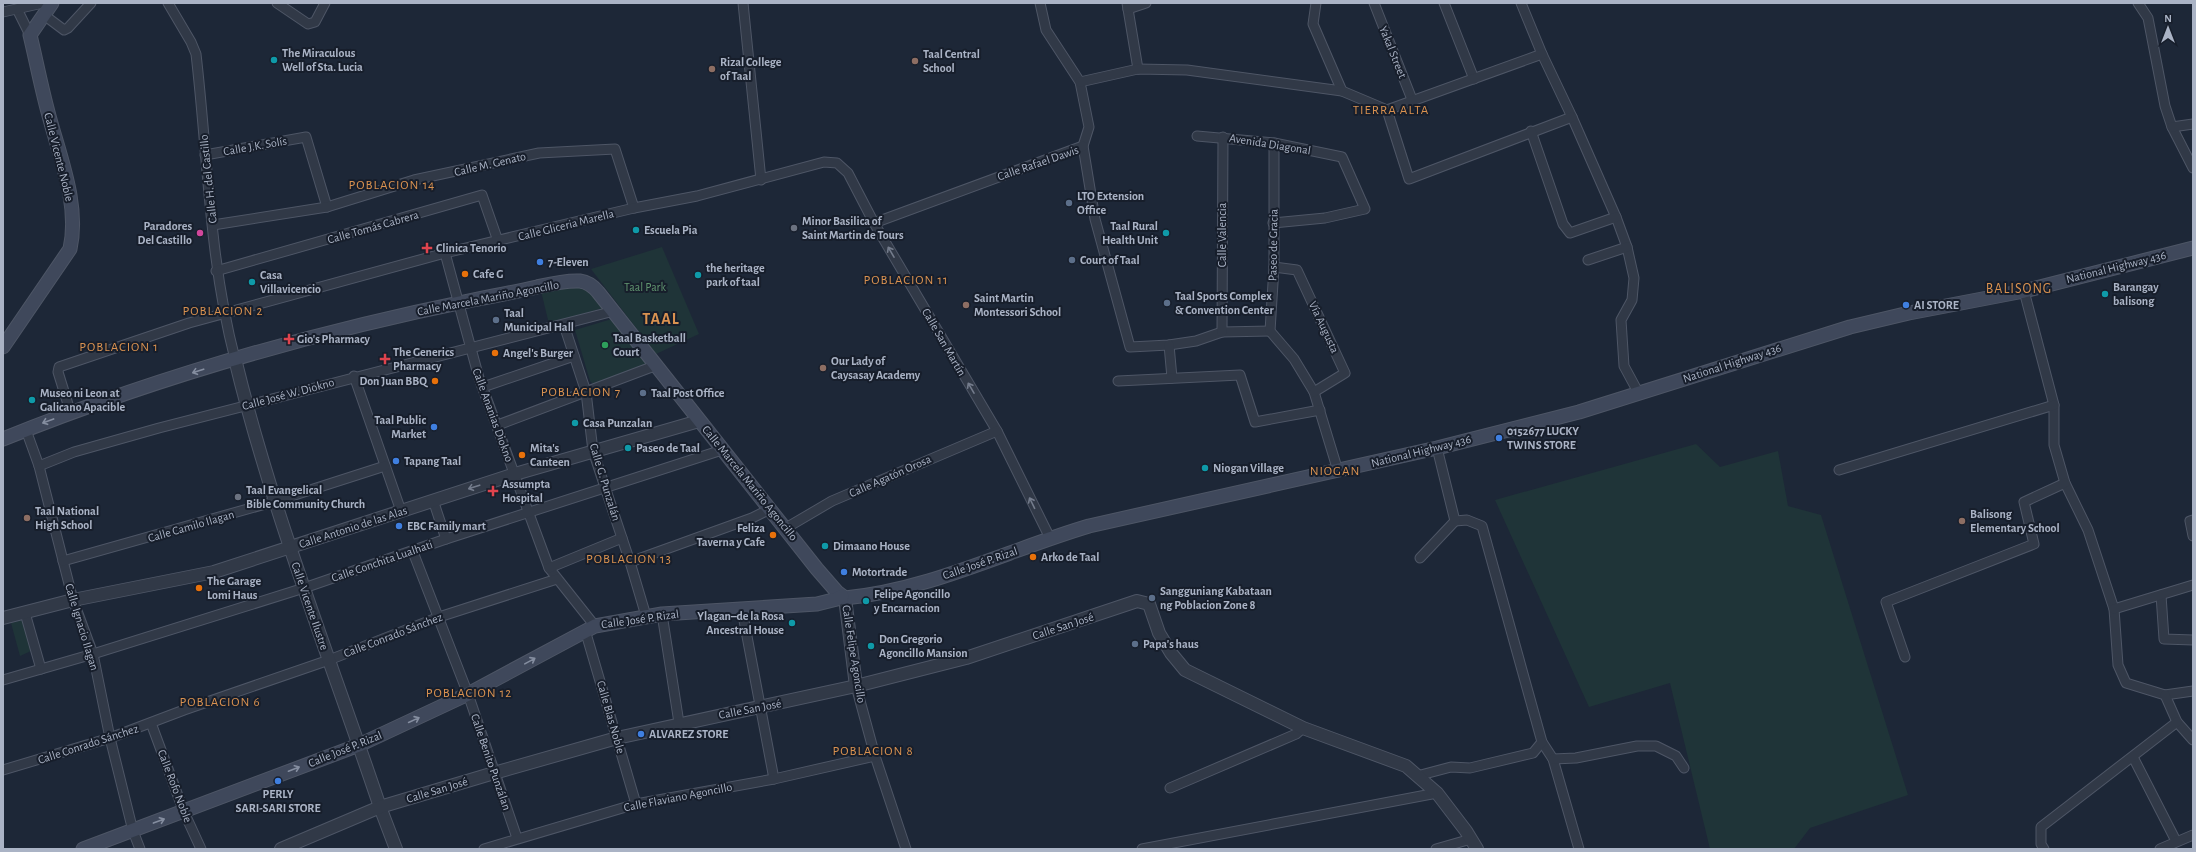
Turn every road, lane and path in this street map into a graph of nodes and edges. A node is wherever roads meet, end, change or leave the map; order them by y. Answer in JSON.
{"nodes":[{"id":1,"x":52,"y":3,"type":"edge"},
{"id":2,"x":92,"y":3,"type":"edge"},
{"id":3,"x":277,"y":3,"type":"edge"},
{"id":4,"x":325,"y":3,"type":"edge"},
{"id":5,"x":743,"y":3,"type":"edge"},
{"id":6,"x":1040,"y":3,"type":"edge"},
{"id":7,"x":1146,"y":3,"type":"edge"},
{"id":8,"x":1316,"y":3,"type":"edge"},
{"id":9,"x":1374,"y":3,"type":"edge"},
{"id":10,"x":1444,"y":3,"type":"edge"},
{"id":11,"x":1521,"y":3,"type":"edge"},
{"id":12,"x":2138,"y":3,"type":"edge"},
{"id":13,"x":168,"y":4,"type":"edge"},
{"id":14,"x":1127,"y":6,"type":"edge"},
{"id":15,"x":17,"y":9,"type":"junction"},
{"id":16,"x":43,"y":9,"type":"edge"},
{"id":17,"x":3,"y":12,"type":"edge"},
{"id":18,"x":30,"y":35,"type":"junction"},
{"id":19,"x":1542,"y":54,"type":"junction"},
{"id":20,"x":1138,"y":68,"type":"junction"},
{"id":21,"x":1474,"y":79,"type":"junction"},
{"id":22,"x":1080,"y":82,"type":"junction"},
{"id":23,"x":1342,"y":91,"type":"junction"},
{"id":24,"x":1413,"y":102,"type":"junction"},
{"id":25,"x":1387,"y":110,"type":"junction"},
{"id":26,"x":1572,"y":117,"type":"junction"},
{"id":27,"x":2193,"y":124,"type":"edge"},
{"id":28,"x":2172,"y":127,"type":"junction"},
{"id":29,"x":1531,"y":131,"type":"junction"},
{"id":30,"x":1197,"y":136,"type":"dead end"},
{"id":31,"x":1223,"y":137,"type":"junction"},
{"id":32,"x":1274,"y":144,"type":"junction"},
{"id":33,"x":1083,"y":146,"type":"junction"},
{"id":34,"x":205,"y":155,"type":"junction"},
{"id":35,"x":824,"y":162,"type":"joint"},
{"id":36,"x":2193,"y":168,"type":"edge"},
{"id":37,"x":761,"y":180,"type":"junction"},
{"id":38,"x":327,"y":207,"type":"junction"},
{"id":39,"x":634,"y":208,"type":"junction"},
{"id":40,"x":1616,"y":217,"type":"junction"},
{"id":41,"x":874,"y":223,"type":"junction"},
{"id":42,"x":1273,"y":223,"type":"junction"},
{"id":43,"x":212,"y":225,"type":"junction"},
{"id":44,"x":498,"y":241,"type":"junction"},
{"id":45,"x":1627,"y":246,"type":"junction"},
{"id":46,"x":2193,"y":248,"type":"edge"},
{"id":47,"x":445,"y":253,"type":"junction"},
{"id":48,"x":1588,"y":260,"type":"dead end"},
{"id":49,"x":1274,"y":267,"type":"junction"},
{"id":50,"x":216,"y":272,"type":"junction"},
{"id":51,"x":2024,"y":291,"type":"junction"},
{"id":52,"x":457,"y":303,"type":"junction"},
{"id":53,"x":614,"y":311,"type":"junction"},
{"id":54,"x":223,"y":314,"type":"junction"},
{"id":55,"x":564,"y":324,"type":"junction"},
{"id":56,"x":1270,"y":331,"type":"junction"},
{"id":57,"x":1222,"y":332,"type":"junction"},
{"id":58,"x":1169,"y":346,"type":"junction"},
{"id":59,"x":3,"y":347,"type":"edge"},
{"id":60,"x":470,"y":348,"type":"junction"},
{"id":61,"x":574,"y":356,"type":"junction"},
{"id":62,"x":235,"y":359,"type":"junction"},
{"id":63,"x":657,"y":365,"type":"junction"},
{"id":64,"x":354,"y":376,"type":"junction"},
{"id":65,"x":1172,"y":378,"type":"junction"},
{"id":66,"x":1118,"y":381,"type":"dead end"},
{"id":67,"x":483,"y":387,"type":"junction"},
{"id":68,"x":586,"y":392,"type":"junction"},
{"id":69,"x":1314,"y":392,"type":"junction"},
{"id":70,"x":1638,"y":392,"type":"junction"},
{"id":71,"x":2054,"y":405,"type":"junction"},
{"id":72,"x":246,"y":406,"type":"junction"},
{"id":73,"x":1320,"y":410,"type":"junction"},
{"id":74,"x":71,"y":414,"type":"junction"},
{"id":75,"x":699,"y":421,"type":"junction"},
{"id":76,"x":498,"y":425,"type":"junction"},
{"id":77,"x":26,"y":430,"type":"junction"},
{"id":78,"x":997,"y":431,"type":"junction"},
{"id":79,"x":3,"y":439,"type":"edge"},
{"id":80,"x":1437,"y":448,"type":"junction"},
{"id":81,"x":722,"y":450,"type":"junction"},
{"id":82,"x":593,"y":451,"type":"junction"},
{"id":83,"x":39,"y":466,"type":"junction"},
{"id":84,"x":385,"y":466,"type":"junction"},
{"id":85,"x":1839,"y":470,"type":"dead end"},
{"id":86,"x":1338,"y":471,"type":"junction"},
{"id":87,"x":515,"y":474,"type":"junction"},
{"id":88,"x":2066,"y":483,"type":"junction"},
{"id":89,"x":1274,"y":486,"type":"joint"},
{"id":90,"x":606,"y":488,"type":"junction"},
{"id":91,"x":433,"y":500,"type":"junction"},
{"id":92,"x":276,"y":501,"type":"junction"},
{"id":93,"x":770,"y":509,"type":"junction"},
{"id":94,"x":401,"y":511,"type":"junction"},
{"id":95,"x":529,"y":513,"type":"junction"},
{"id":96,"x":2193,"y":520,"type":"edge"},
{"id":97,"x":1455,"y":521,"type":"junction"},
{"id":98,"x":786,"y":528,"type":"junction"},
{"id":99,"x":2193,"y":536,"type":"edge"},
{"id":100,"x":622,"y":538,"type":"junction"},
{"id":101,"x":1050,"y":538,"type":"junction"},
{"id":102,"x":446,"y":539,"type":"junction"},
{"id":103,"x":290,"y":548,"type":"junction"},
{"id":104,"x":413,"y":552,"type":"junction"},
{"id":105,"x":1420,"y":558,"type":"dead end"},
{"id":106,"x":63,"y":561,"type":"junction"},
{"id":107,"x":630,"y":562,"type":"junction"},
{"id":108,"x":549,"y":568,"type":"junction"},
{"id":109,"x":556,"y":579,"type":"junction"},
{"id":110,"x":2193,"y":585,"type":"edge"},
{"id":111,"x":304,"y":588,"type":"junction"},
{"id":112,"x":2161,"y":595,"type":"junction"},
{"id":113,"x":844,"y":597,"type":"junction"},
{"id":114,"x":73,"y":600,"type":"junction"},
{"id":115,"x":2114,"y":609,"type":"junction"},
{"id":116,"x":742,"y":610,"type":"junction"},
{"id":117,"x":25,"y":613,"type":"junction"},
{"id":118,"x":662,"y":614,"type":"junction"},
{"id":119,"x":646,"y":616,"type":"junction"},
{"id":120,"x":439,"y":617,"type":"junction"},
{"id":121,"x":3,"y":618,"type":"edge"},
{"id":122,"x":590,"y":628,"type":"junction"},
{"id":123,"x":2193,"y":640,"type":"edge"},
{"id":124,"x":93,"y":654,"type":"junction"},
{"id":125,"x":1905,"y":657,"type":"dead end"},
{"id":126,"x":329,"y":660,"type":"junction"},
{"id":127,"x":41,"y":669,"type":"junction"},
{"id":128,"x":3,"y":680,"type":"edge"},
{"id":129,"x":856,"y":686,"type":"junction"},
{"id":130,"x":2193,"y":691,"type":"edge"},
{"id":131,"x":468,"y":694,"type":"junction"},
{"id":132,"x":2165,"y":694,"type":"junction"},
{"id":133,"x":762,"y":707,"type":"junction"},
{"id":134,"x":2177,"y":722,"type":"junction"},
{"id":135,"x":151,"y":723,"type":"junction"},
{"id":136,"x":679,"y":723,"type":"junction"},
{"id":137,"x":1303,"y":728,"type":"junction"},
{"id":138,"x":110,"y":738,"type":"junction"},
{"id":139,"x":617,"y":738,"type":"junction"},
{"id":140,"x":2193,"y":740,"type":"edge"},
{"id":141,"x":1542,"y":742,"type":"junction"},
{"id":142,"x":359,"y":745,"type":"junction"},
{"id":143,"x":875,"y":756,"type":"junction"},
{"id":144,"x":2133,"y":757,"type":"junction"},
{"id":145,"x":1553,"y":759,"type":"junction"},
{"id":146,"x":1684,"y":768,"type":"dead end"},
{"id":147,"x":3,"y":770,"type":"edge"},
{"id":148,"x":494,"y":773,"type":"junction"},
{"id":149,"x":1417,"y":776,"type":"junction"},
{"id":150,"x":774,"y":779,"type":"junction"},
{"id":151,"x":1170,"y":788,"type":"dead end"},
{"id":152,"x":1437,"y":792,"type":"junction"},
{"id":153,"x":636,"y":804,"type":"junction"},
{"id":154,"x":380,"y":807,"type":"junction"},
{"id":155,"x":184,"y":812,"type":"junction"},
{"id":156,"x":133,"y":831,"type":"junction"},
{"id":157,"x":2193,"y":835,"type":"edge"},
{"id":158,"x":517,"y":838,"type":"junction"},
{"id":159,"x":2176,"y":841,"type":"junction"},
{"id":160,"x":1474,"y":844,"type":"edge"},
{"id":161,"x":83,"y":849,"type":"edge"},
{"id":162,"x":140,"y":849,"type":"edge"},
{"id":163,"x":200,"y":849,"type":"edge"},
{"id":164,"x":281,"y":849,"type":"edge"},
{"id":165,"x":396,"y":849,"type":"edge"},
{"id":166,"x":484,"y":849,"type":"edge"},
{"id":167,"x":906,"y":849,"type":"edge"},
{"id":168,"x":1144,"y":849,"type":"edge"},
{"id":169,"x":1436,"y":849,"type":"edge"},
{"id":170,"x":1579,"y":849,"type":"edge"},
{"id":171,"x":2044,"y":849,"type":"edge"},
{"id":172,"x":2160,"y":849,"type":"edge"}],
"edges":[{"from":1,"to":16,"type":"main road"},
{"from":2,"to":16,"type":"street"},
{"from":3,"to":4,"type":"street"},
{"from":5,"to":37,"type":"street"},
{"from":6,"to":22,"type":"street"},
{"from":7,"to":14,"type":"street"},
{"from":8,"to":23,"type":"street"},
{"from":9,"to":24,"type":"street","name":"Yakal Street"},
{"from":10,"to":21,"type":"street"},
{"from":11,"to":19,"type":"street"},
{"from":12,"to":28,"type":"street"},
{"from":13,"to":34,"type":"street","name":"Calle H. del Castillo"},
{"from":14,"to":20,"type":"street"},
{"from":15,"to":16,"type":"street"},
{"from":15,"to":17,"type":"street"},
{"from":15,"to":18,"type":"street"},
{"from":16,"to":18,"type":"main road"},
{"from":18,"to":59,"type":"main road","name":"Calle Vicente Noble"},
{"from":19,"to":21,"type":"street"},
{"from":19,"to":26,"type":"street"},
{"from":20,"to":22,"type":"street"},
{"from":20,"to":23,"type":"street"},
{"from":21,"to":24,"type":"street"},
{"from":22,"to":33,"type":"street"},
{"from":23,"to":25,"type":"street"},
{"from":24,"to":25,"type":"street"},
{"from":25,"to":29,"type":"street"},
{"from":26,"to":29,"type":"street"},
{"from":26,"to":40,"type":"street"},
{"from":27,"to":28,"type":"street"},
{"from":28,"to":36,"type":"street"},
{"from":29,"to":40,"type":"street"},
{"from":30,"to":31,"type":"street","name":"Avenida Diagonal"},
{"from":31,"to":32,"type":"street","name":"Avenida Diagonal"},
{"from":31,"to":57,"type":"street","name":"Calle Valencia"},
{"from":32,"to":42,"type":"street","name":"Paseo de Gracia"},
{"from":32,"to":42,"type":"street","name":"Avenida Diagonal"},
{"from":33,"to":41,"type":"street","name":"Calle Rafael Dawis"},
{"from":33,"to":58,"type":"street","name":"Calle Rafael Dawis"},
{"from":34,"to":38,"type":"street","name":"Calle J.K. Solís"},
{"from":34,"to":43,"type":"street","name":"Calle H. del Castillo"},
{"from":35,"to":37,"type":"street","name":"Calle Gliceria Marella"},
{"from":35,"to":41,"type":"street","name":"Calle San Martín"},
{"from":37,"to":39,"type":"street","name":"Calle Gliceria Marella"},
{"from":38,"to":39,"type":"street","name":"Calle M. Genato"},
{"from":38,"to":43,"type":"street","name":"Calle M. Genato"},
{"from":39,"to":44,"type":"street","name":"Calle Gliceria Marella"},
{"from":40,"to":45,"type":"street"},
{"from":78,"to":41,"type":"street","name":"Calle San Martín","one_way":true},
{"from":42,"to":49,"type":"street","name":"Paseo de Gracia"},
{"from":43,"to":50,"type":"street","name":"Calle H. del Castillo"},
{"from":44,"to":47,"type":"street","name":"Calle Gliceria Marella"},
{"from":44,"to":50,"type":"street","name":"Calle Tomás Cabrera"},
{"from":45,"to":48,"type":"street"},
{"from":45,"to":70,"type":"street"},
{"from":46,"to":51,"type":"main road","name":"National Highway 436"},
{"from":47,"to":52,"type":"street","name":"Calle Ananias Diokno"},
{"from":47,"to":54,"type":"street","name":"Calle Gliceria Marella"},
{"from":49,"to":56,"type":"street","name":"Paseo de Gracia"},
{"from":49,"to":69,"type":"street","name":"Vía Augusta"},
{"from":50,"to":54,"type":"street","name":"Calle H. del Castillo"},
{"from":51,"to":70,"type":"main road","name":"National Highway 436"},
{"from":51,"to":71,"type":"street"},
{"from":52,"to":53,"type":"main road","name":"Calle Marcela Mariño Agoncillo"},
{"from":52,"to":60,"type":"street","name":"Calle Ananias Diokno"},
{"from":52,"to":62,"type":"main road","name":"Calle Marcela Mariño Agoncillo"},
{"from":53,"to":55,"type":"street","name":"Calle José W. Diokno"},
{"from":53,"to":63,"type":"main road","name":"Calle Marcela Mariño Agoncillo"},
{"from":54,"to":62,"type":"street","name":"Calle H. del Castillo"},
{"from":54,"to":74,"type":"street","name":"Calle Gliceria Marella"},
{"from":55,"to":60,"type":"street","name":"Calle José W. Diokno"},
{"from":55,"to":61,"type":"street","name":"Calle G. Punzalán"},
{"from":56,"to":57,"type":"street","name":"Calle Rafael Dawis"},
{"from":56,"to":69,"type":"street"},
{"from":57,"to":58,"type":"street","name":"Calle Rafael Dawis"},
{"from":58,"to":65,"type":"street"},
{"from":60,"to":64,"type":"street","name":"Calle José W. Diokno"},
{"from":60,"to":67,"type":"street","name":"Calle Ananias Diokno"},
{"from":61,"to":67,"type":"street"},
{"from":61,"to":68,"type":"street","name":"Calle G. Punzalán"},
{"from":62,"to":72,"type":"street","name":"Calle Vicente Ilustre"},
{"from":62,"to":74,"type":"main road","name":"Calle Marcela Mariño Agoncillo","one_way":true},
{"from":63,"to":68,"type":"street"},
{"from":63,"to":75,"type":"main road","name":"Calle Marcela Mariño Agoncillo"},
{"from":64,"to":72,"type":"street","name":"Calle José W. Diokno"},
{"from":64,"to":84,"type":"street"},
{"from":65,"to":66,"type":"street"},
{"from":65,"to":73,"type":"street"},
{"from":67,"to":76,"type":"street","name":"Calle Ananias Diokno"},
{"from":68,"to":76,"type":"street"},
{"from":68,"to":82,"type":"street","name":"Calle G. Punzalán"},
{"from":69,"to":73,"type":"street"},
{"from":70,"to":80,"type":"main road","name":"National Highway 436"},
{"from":71,"to":85,"type":"street"},
{"from":71,"to":88,"type":"street"},
{"from":72,"to":83,"type":"street","name":"Calle José W. Diokno"},
{"from":72,"to":92,"type":"street","name":"Calle Vicente Ilustre"},
{"from":73,"to":86,"type":"street"},
{"from":74,"to":77,"type":"main road","name":"Calle Marcela Mariño Agoncillo","one_way":true},
{"from":75,"to":81,"type":"main road","name":"Calle Marcela Mariño Agoncillo"},
{"from":75,"to":82,"type":"street","name":"Calle Antonio de las Alas"},
{"from":76,"to":87,"type":"street","name":"Calle Ananias Diokno"},
{"from":77,"to":79,"type":"main road","name":"Calle Marcela Mariño Agoncillo"},
{"from":77,"to":83,"type":"street","name":"Calle Ignacio Ilagan"},
{"from":78,"to":98,"type":"street","name":"Calle Agatón Orosa"},
{"from":101,"to":78,"type":"street","name":"Calle San Martín","one_way":true},
{"from":80,"to":86,"type":"main road","name":"National Highway 436"},
{"from":80,"to":97,"type":"street"},
{"from":81,"to":90,"type":"street","name":"Calle Conchita Lualhati"},
{"from":81,"to":93,"type":"main road","name":"Calle Marcela Mariño Agoncillo"},
{"from":82,"to":87,"type":"street","name":"Calle Antonio de las Alas"},
{"from":82,"to":90,"type":"street","name":"Calle G. Punzalán"},
{"from":83,"to":106,"type":"street","name":"Calle Ignacio Ilagan"},
{"from":84,"to":92,"type":"street","name":"Calle Camilo Ilagan"},
{"from":84,"to":94,"type":"street"},
{"from":86,"to":89,"type":"main road","name":"National Highway 436"},
{"from":87,"to":91,"type":"street","name":"Calle Antonio de las Alas","one_way":true},
{"from":87,"to":95,"type":"street","name":"Calle Ananias Diokno"},
{"from":88,"to":115,"type":"street"},
{"from":88,"to":125,"type":"street"},
{"from":89,"to":101,"type":"main road","name":"Calle José P. Rizal"},
{"from":90,"to":95,"type":"street","name":"Calle Conchita Lualhati"},
{"from":90,"to":100,"type":"street","name":"Calle G. Punzalán"},
{"from":91,"to":94,"type":"street","name":"Calle Antonio de las Alas"},
{"from":91,"to":102,"type":"street"},
{"from":92,"to":103,"type":"street","name":"Calle Vicente Ilustre"},
{"from":92,"to":106,"type":"street","name":"Calle Camilo Ilagan"},
{"from":93,"to":98,"type":"main road","name":"Calle Marcela Mariño Agoncillo"},
{"from":93,"to":107,"type":"street"},
{"from":94,"to":103,"type":"street","name":"Calle Antonio de las Alas"},
{"from":95,"to":102,"type":"street","name":"Calle Conchita Lualhati"},
{"from":95,"to":108,"type":"street","name":"Calle Ananias Diokno"},
{"from":96,"to":99,"type":"street"},
{"from":97,"to":105,"type":"street"},
{"from":97,"to":141,"type":"street"},
{"from":98,"to":113,"type":"main road","name":"Calle Marcela Mariño Agoncillo"},
{"from":100,"to":107,"type":"street","name":"Calle G. Punzalán"},
{"from":100,"to":108,"type":"street"},
{"from":101,"to":113,"type":"main road","name":"Calle José P. Rizal"},
{"from":102,"to":104,"type":"street","name":"Calle Conchita Lualhati"},
{"from":103,"to":111,"type":"street","name":"Calle Vicente Ilustre"},
{"from":103,"to":114,"type":"street","name":"Calle Antonio de las Alas"},
{"from":104,"to":111,"type":"street","name":"Calle Conchita Lualhati"},
{"from":104,"to":120,"type":"street","name":"Calle Benito Punzálan"},
{"from":106,"to":114,"type":"street","name":"Calle Ignacio Ilagan"},
{"from":107,"to":119,"type":"street","name":"Calle G. Punzalán"},
{"from":108,"to":109,"type":"street","name":"Calle Ananias Diokno"},
{"from":109,"to":120,"type":"street","name":"Calle Conrado Sánchez"},
{"from":109,"to":122,"type":"street","name":"Calle Ananias Diokno"},
{"from":110,"to":112,"type":"street"},
{"from":111,"to":124,"type":"street","name":"Calle Conchita Lualhati"},
{"from":111,"to":126,"type":"street","name":"Calle Vicente Ilustre"},
{"from":112,"to":115,"type":"street"},
{"from":112,"to":123,"type":"street"},
{"from":113,"to":116,"type":"main road","name":"Calle José P. Rizal"},
{"from":113,"to":129,"type":"street","name":"Calle Felipe Agoncillo"},
{"from":114,"to":117,"type":"street","name":"Calle Antonio de las Alas"},
{"from":114,"to":124,"type":"street","name":"Calle Ignacio Ilagan"},
{"from":115,"to":132,"type":"street"},
{"from":116,"to":118,"type":"main road","name":"Calle José P. Rizal"},
{"from":116,"to":133,"type":"street"},
{"from":117,"to":121,"type":"street","name":"Calle Antonio de las Alas"},
{"from":117,"to":127,"type":"street"},
{"from":118,"to":119,"type":"main road","name":"Calle José P. Rizal"},
{"from":118,"to":136,"type":"street"},
{"from":119,"to":122,"type":"main road","name":"Calle José P. Rizal"},
{"from":120,"to":126,"type":"street","name":"Calle Conrado Sánchez"},
{"from":120,"to":131,"type":"street","name":"Calle Benito Punzálan"},
{"from":131,"to":122,"type":"main road","name":"Calle José P. Rizal","one_way":true},
{"from":122,"to":139,"type":"street","name":"Calle Blas Noble"},
{"from":124,"to":127,"type":"street","name":"Calle Conchita Lualhati"},
{"from":124,"to":138,"type":"street","name":"Calle Ignacio Ilagan"},
{"from":126,"to":135,"type":"street","name":"Calle Conrado Sánchez"},
{"from":126,"to":142,"type":"street","name":"Calle Vicente Ilustre"},
{"from":127,"to":128,"type":"street","name":"Calle Conchita Lualhati"},
{"from":129,"to":133,"type":"street","name":"Calle San José"},
{"from":129,"to":137,"type":"street","name":"Calle San José"},
{"from":129,"to":143,"type":"street","name":"Calle Felipe Agoncillo"},
{"from":130,"to":132,"type":"street"},
{"from":142,"to":131,"type":"main road","name":"Calle José P. Rizal","one_way":true},
{"from":131,"to":148,"type":"street","name":"Calle Benito Punzálan"},
{"from":132,"to":134,"type":"street"},
{"from":133,"to":136,"type":"street","name":"Calle San José"},
{"from":133,"to":150,"type":"street"},
{"from":134,"to":140,"type":"street"},
{"from":134,"to":144,"type":"street"},
{"from":135,"to":138,"type":"street","name":"Calle Conrado Sánchez"},
{"from":135,"to":155,"type":"street","name":"Calle Rofo Noble"},
{"from":136,"to":139,"type":"street","name":"Calle San José"},
{"from":137,"to":149,"type":"street"},
{"from":137,"to":151,"type":"street"},
{"from":138,"to":147,"type":"street","name":"Calle Conrado Sánchez"},
{"from":138,"to":156,"type":"street","name":"Calle Ignacio Ilagan"},
{"from":139,"to":148,"type":"street","name":"Calle San José"},
{"from":139,"to":153,"type":"street","name":"Calle Blas Noble"},
{"from":141,"to":145,"type":"street"},
{"from":141,"to":149,"type":"street"},
{"from":142,"to":154,"type":"street","name":"Calle Vicente Ilustre"},
{"from":155,"to":142,"type":"main road","name":"Calle José P. Rizal","one_way":true},
{"from":143,"to":150,"type":"street","name":"Calle Flaviano Agoncillo"},
{"from":143,"to":167,"type":"street","name":"Calle Felipe Agoncillo"},
{"from":144,"to":159,"type":"street"},
{"from":144,"to":171,"type":"street"},
{"from":145,"to":146,"type":"street"},
{"from":145,"to":170,"type":"street"},
{"from":148,"to":154,"type":"street","name":"Calle San José"},
{"from":148,"to":158,"type":"street","name":"Calle Benito Punzálan"},
{"from":149,"to":152,"type":"street"},
{"from":150,"to":153,"type":"street","name":"Calle Flaviano Agoncillo"},
{"from":152,"to":160,"type":"street"},
{"from":152,"to":168,"type":"street"},
{"from":153,"to":158,"type":"street","name":"Calle Flaviano Agoncillo"},
{"from":154,"to":164,"type":"street","name":"Calle San José"},
{"from":154,"to":165,"type":"street","name":"Calle Vicente Ilustre"},
{"from":156,"to":155,"type":"main road","name":"Calle José P. Rizal","one_way":true},
{"from":155,"to":163,"type":"street","name":"Calle Rofo Noble"},
{"from":156,"to":161,"type":"main road","name":"Calle José P. Rizal"},
{"from":156,"to":162,"type":"street","name":"Calle Ignacio Ilagan"},
{"from":157,"to":159,"type":"street"},
{"from":158,"to":166,"type":"street","name":"Calle Flaviano Agoncillo"},
{"from":159,"to":172,"type":"street"},
{"from":160,"to":169,"type":"street"}]}
